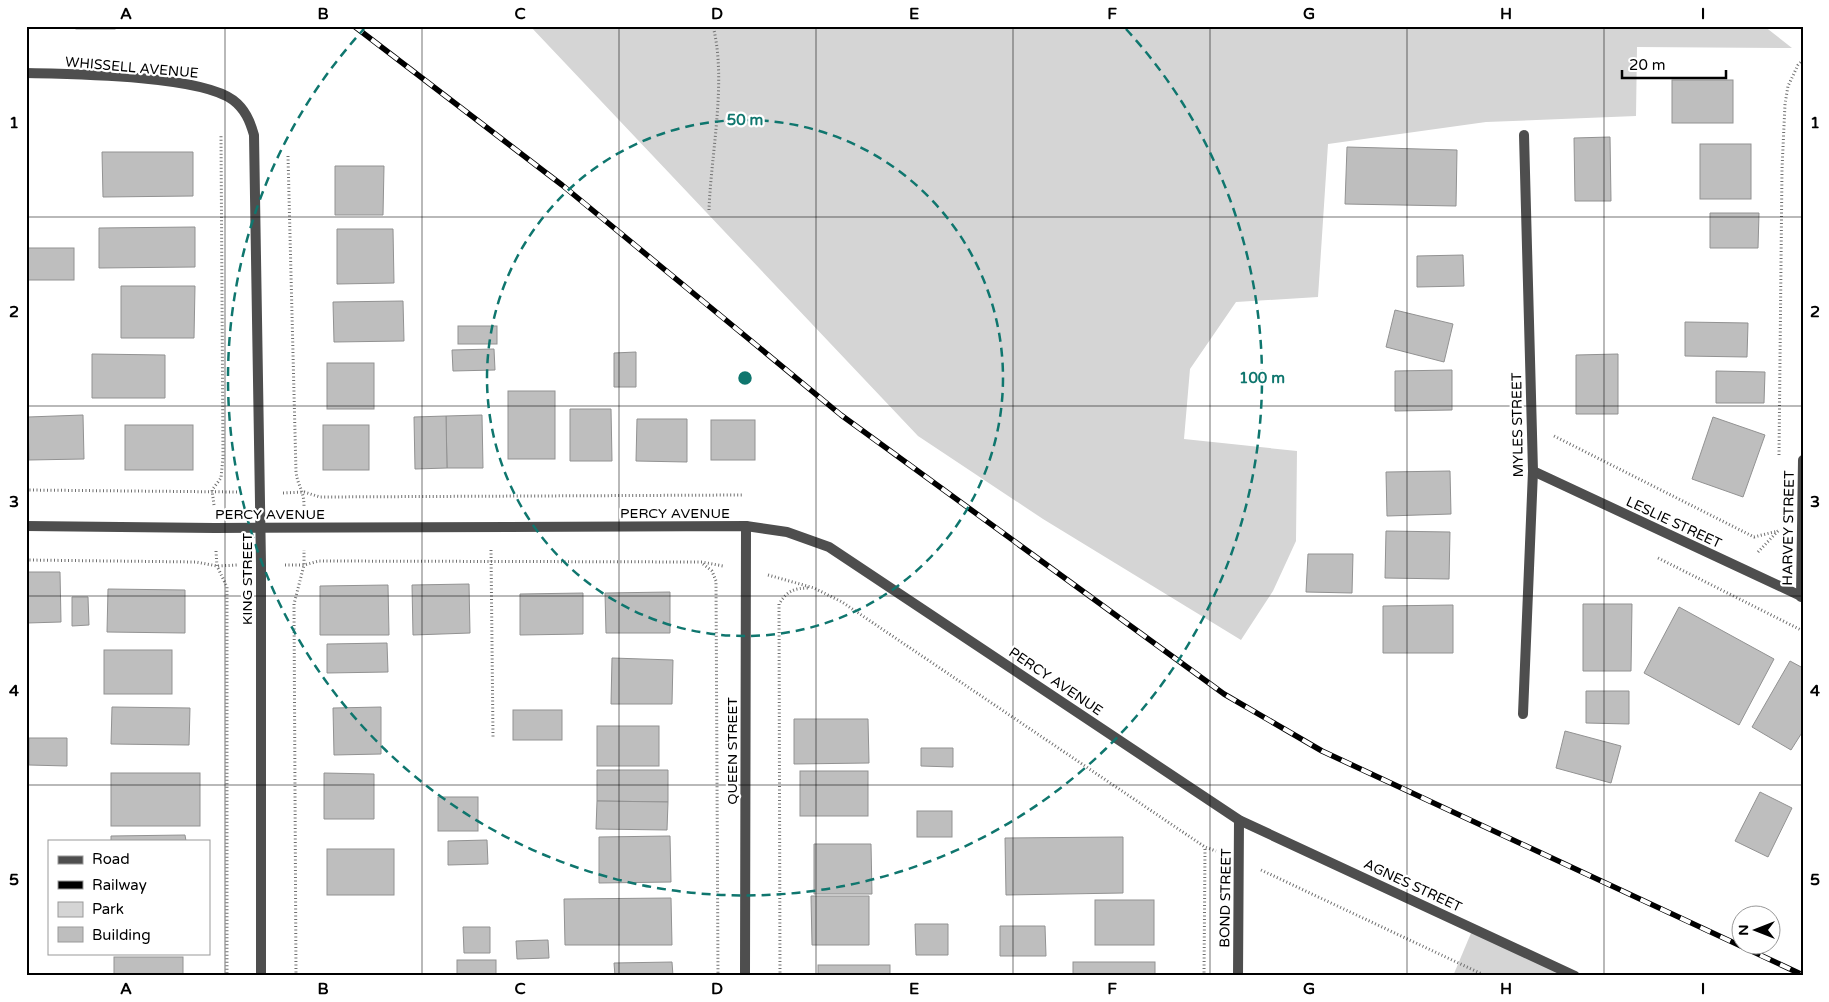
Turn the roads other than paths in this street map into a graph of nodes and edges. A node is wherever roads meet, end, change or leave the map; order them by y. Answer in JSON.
{"nodes":[{"id":1,"x":26,"y":73,"type":"edge"},
{"id":2,"x":232,"y":99,"type":"joint"},
{"id":3,"x":1524,"y":135,"type":"dead end"},
{"id":4,"x":1803,"y":460,"type":"edge"},
{"id":5,"x":1533,"y":471,"type":"junction"},
{"id":6,"x":26,"y":526,"type":"edge"},
{"id":7,"x":746,"y":526,"type":"junction"},
{"id":8,"x":260,"y":528,"type":"junction"},
{"id":9,"x":1802,"y":597,"type":"edge"},
{"id":10,"x":1523,"y":714,"type":"dead end"},
{"id":11,"x":1239,"y":820,"type":"junction"},
{"id":12,"x":261,"y":976,"type":"edge"},
{"id":13,"x":745,"y":976,"type":"edge"},
{"id":14,"x":1238,"y":976,"type":"edge"},
{"id":15,"x":1574,"y":976,"type":"edge"}],
"edges":[{"from":1,"to":2,"type":"street","name":"WHISSELL AVENUE"},
{"from":2,"to":8,"type":"street","name":"KING STREET"},
{"from":3,"to":5,"type":"street","name":"MYLES STREET"},
{"from":4,"to":9,"type":"street","name":"HARVEY STREET"},
{"from":5,"to":9,"type":"street","name":"LESLIE STREET"},
{"from":5,"to":10,"type":"street","name":"MYLES STREET"},
{"from":6,"to":8,"type":"street","name":"PERCY AVENUE"},
{"from":7,"to":8,"type":"street","name":"PERCY AVENUE"},
{"from":7,"to":11,"type":"street","name":"PERCY AVENUE"},
{"from":7,"to":13,"type":"street","name":"QUEEN STREET"},
{"from":8,"to":12,"type":"street","name":"KING STREET"},
{"from":11,"to":14,"type":"street","name":"BOND STREET"},
{"from":11,"to":15,"type":"street","name":"AGNES STREET"}]}
